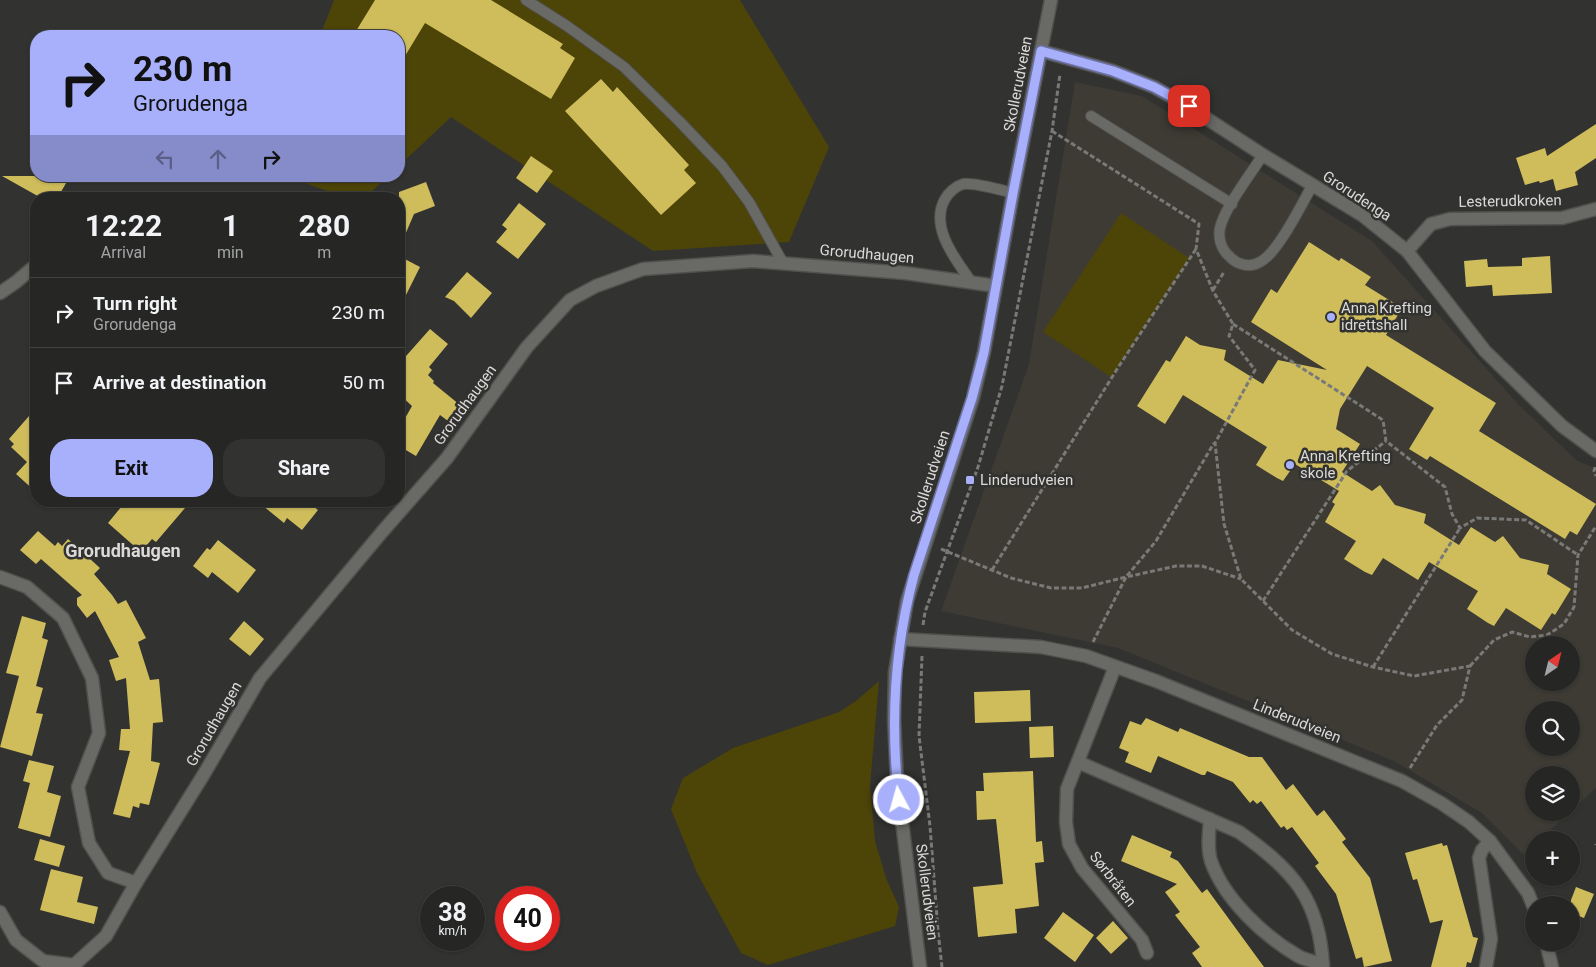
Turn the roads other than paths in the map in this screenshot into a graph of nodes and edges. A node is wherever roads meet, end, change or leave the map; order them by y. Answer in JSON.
{"nodes":[{"id":1,"x":526,"y":0,"type":"edge"},
{"id":2,"x":1052,"y":0,"type":"edge"},
{"id":3,"x":1041,"y":51,"type":"junction"},
{"id":4,"x":1091,"y":116,"type":"dead end"},
{"id":5,"x":1263,"y":155,"type":"junction"},
{"id":6,"x":1312,"y":186,"type":"junction"},
{"id":7,"x":1013,"y":193,"type":"junction"},
{"id":8,"x":1232,"y":204,"type":"junction"},
{"id":9,"x":1596,"y":209,"type":"edge"},
{"id":10,"x":1407,"y":252,"type":"junction"},
{"id":11,"x":783,"y":263,"type":"junction"},
{"id":12,"x":30,"y":270,"type":"edge"},
{"id":13,"x":972,"y":283,"type":"junction"},
{"id":14,"x":996,"y":286,"type":"junction"},
{"id":15,"x":0,"y":293,"type":"edge"},
{"id":16,"x":1596,"y":451,"type":"edge"},
{"id":17,"x":405,"y":505,"type":"edge"},
{"id":18,"x":404,"y":507,"type":"edge"},
{"id":19,"x":0,"y":577,"type":"edge"},
{"id":20,"x":900,"y":639,"type":"junction"},
{"id":21,"x":1115,"y":667,"type":"junction"},
{"id":22,"x":1078,"y":762,"type":"junction"},
{"id":23,"x":1210,"y":819,"type":"junction"},
{"id":24,"x":1490,"y":841,"type":"junction"},
{"id":25,"x":136,"y":884,"type":"junction"},
{"id":26,"x":1529,"y":896,"type":"edge"},
{"id":27,"x":0,"y":912,"type":"edge"},
{"id":28,"x":1548,"y":951,"type":"edge"},
{"id":29,"x":1147,"y":953,"type":"dead end"},
{"id":30,"x":74,"y":966,"type":"edge"},
{"id":31,"x":1323,"y":966,"type":"edge"},
{"id":32,"x":920,"y":967,"type":"edge"},
{"id":33,"x":1486,"y":967,"type":"edge"},
{"id":34,"x":1552,"y":967,"type":"edge"}],
"edges":[{"from":1,"to":11,"type":"lane"},
{"from":2,"to":3,"type":"street","name":"Skollerudveien"},
{"from":3,"to":5,"type":"street","name":"Grorudenga"},
{"from":3,"to":7,"type":"street","name":"Skollerudveien"},
{"from":4,"to":8,"type":"lane"},
{"from":5,"to":6,"type":"street","name":"Grorudenga"},
{"from":5,"to":8,"type":"lane"},
{"from":6,"to":8,"type":"lane"},
{"from":6,"to":10,"type":"street","name":"Grorudenga"},
{"from":7,"to":13,"type":"lane"},
{"from":7,"to":14,"type":"street","name":"Skollerudveien"},
{"from":9,"to":10,"type":"street","name":"Lesterudkroken"},
{"from":10,"to":16,"type":"street","name":"Grorudenga"},
{"from":11,"to":13,"type":"street","name":"Grorudhaugen"},
{"from":11,"to":17,"type":"street","name":"Grorudhaugen"},
{"from":12,"to":15,"type":"street"},
{"from":13,"to":14,"type":"street","name":"Grorudhaugen"},
{"from":14,"to":20,"type":"street","name":"Skollerudveien"},
{"from":18,"to":25,"type":"street","name":"Grorudhaugen"},
{"from":19,"to":25,"type":"street"},
{"from":20,"to":21,"type":"street","name":"Linderudveien"},
{"from":20,"to":32,"type":"street","name":"Skollerudveien"},
{"from":21,"to":22,"type":"street","name":"Sørbråten"},
{"from":21,"to":24,"type":"street","name":"Linderudveien"},
{"from":22,"to":23,"type":"street"},
{"from":22,"to":29,"type":"street","name":"Sørbråten"},
{"from":23,"to":31,"type":"street"},
{"from":23,"to":31,"type":"street"},
{"from":24,"to":26,"type":"street","name":"Linderudveien"},
{"from":24,"to":33,"type":"street"},
{"from":25,"to":30,"type":"street","name":"Grorudhaugen"},
{"from":27,"to":30,"type":"street","name":"Grorudhaugen"},
{"from":28,"to":34,"type":"street"}]}
